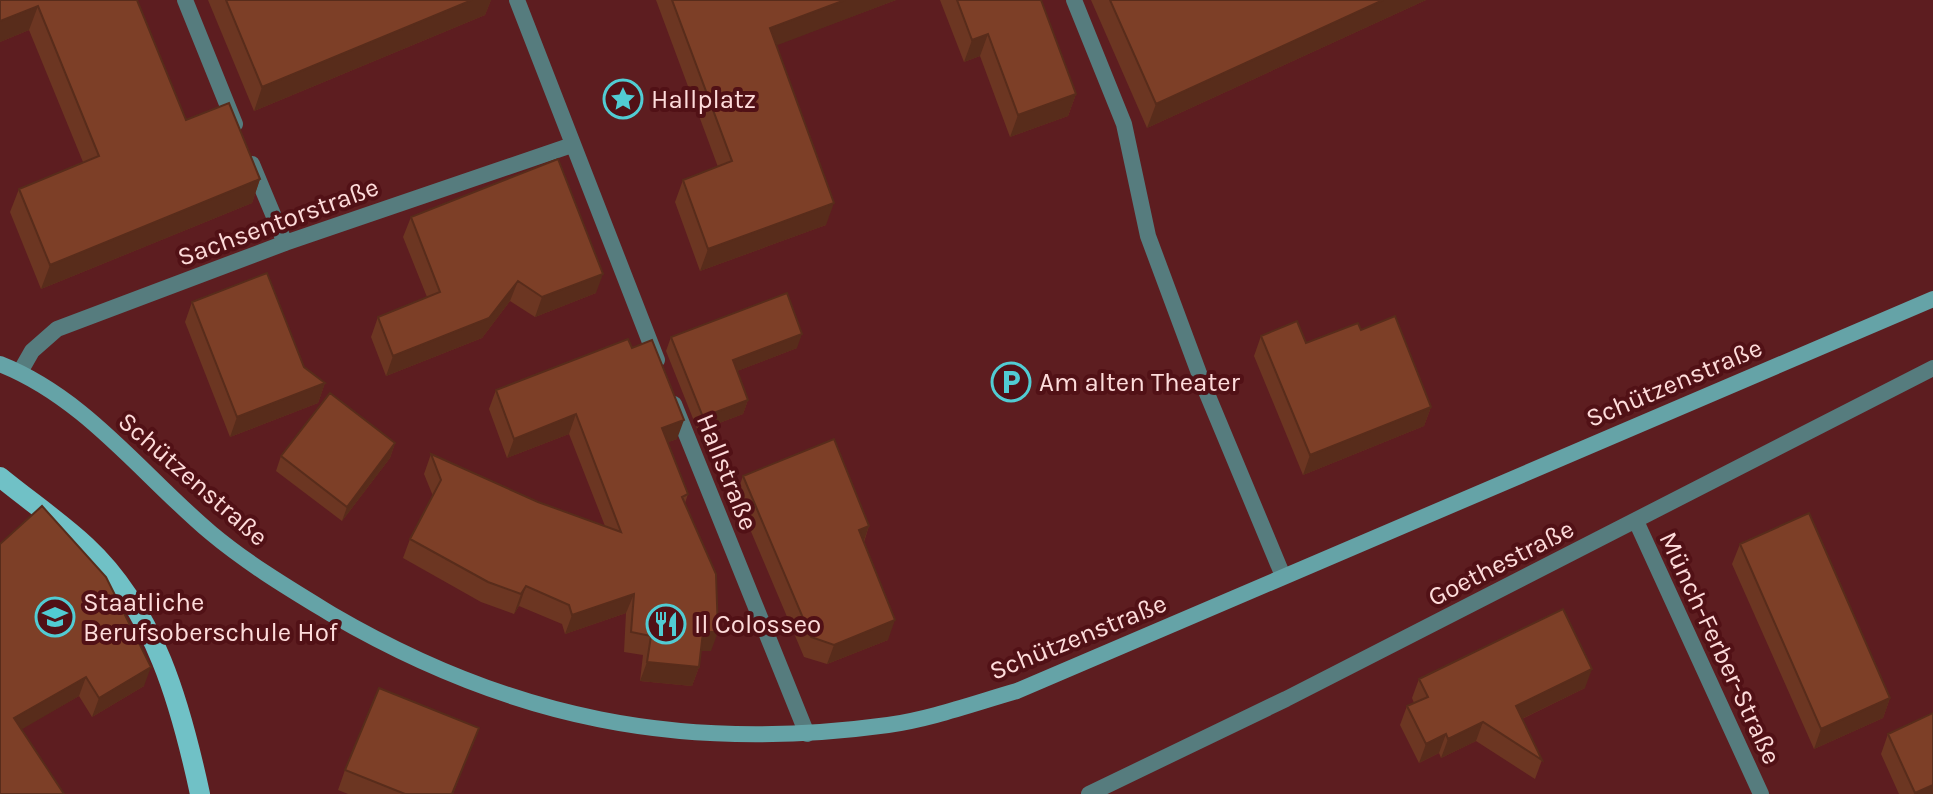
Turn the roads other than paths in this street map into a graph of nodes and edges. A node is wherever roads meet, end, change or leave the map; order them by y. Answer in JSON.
{"nodes":[{"id":1,"x":185,"y":0,"type":"edge"},
{"id":2,"x":517,"y":0,"type":"edge"},
{"id":3,"x":1074,"y":0,"type":"edge"},
{"id":4,"x":572,"y":145,"type":"junction"},
{"id":5,"x":285,"y":243,"type":"junction"},
{"id":6,"x":1933,"y":299,"type":"edge"},
{"id":7,"x":0,"y":364,"type":"edge"},
{"id":8,"x":1933,"y":368,"type":"edge"},
{"id":9,"x":20,"y":372,"type":"junction"},
{"id":10,"x":0,"y":477,"type":"edge"},
{"id":11,"x":1636,"y":521,"type":"junction"},
{"id":12,"x":1283,"y":576,"type":"junction"},
{"id":13,"x":807,"y":734,"type":"junction"},
{"id":14,"x":200,"y":794,"type":"edge"},
{"id":15,"x":1089,"y":794,"type":"edge"},
{"id":16,"x":1761,"y":794,"type":"edge"}],
"edges":[{"from":1,"to":5,"type":"street"},
{"from":2,"to":4,"type":"street"},
{"from":3,"to":12,"type":"street"},
{"from":4,"to":5,"type":"street","name":"Sachsentorstraße"},
{"from":4,"to":13,"type":"street","name":"Hallstraße"},
{"from":5,"to":9,"type":"street","name":"Sachsentorstraße"},
{"from":6,"to":12,"type":"street","name":"Schützenstraße"},
{"from":7,"to":9,"type":"street","name":"Schützenstraße"},
{"from":8,"to":11,"type":"street","name":"Goethestraße"},
{"from":9,"to":13,"type":"street","name":"Schützenstraße"},
{"from":10,"to":14,"type":"main road"},
{"from":11,"to":15,"type":"street","name":"Goethestraße"},
{"from":11,"to":16,"type":"street","name":"Münch-Ferber-Straße"},
{"from":12,"to":13,"type":"street","name":"Schützenstraße"}]}
